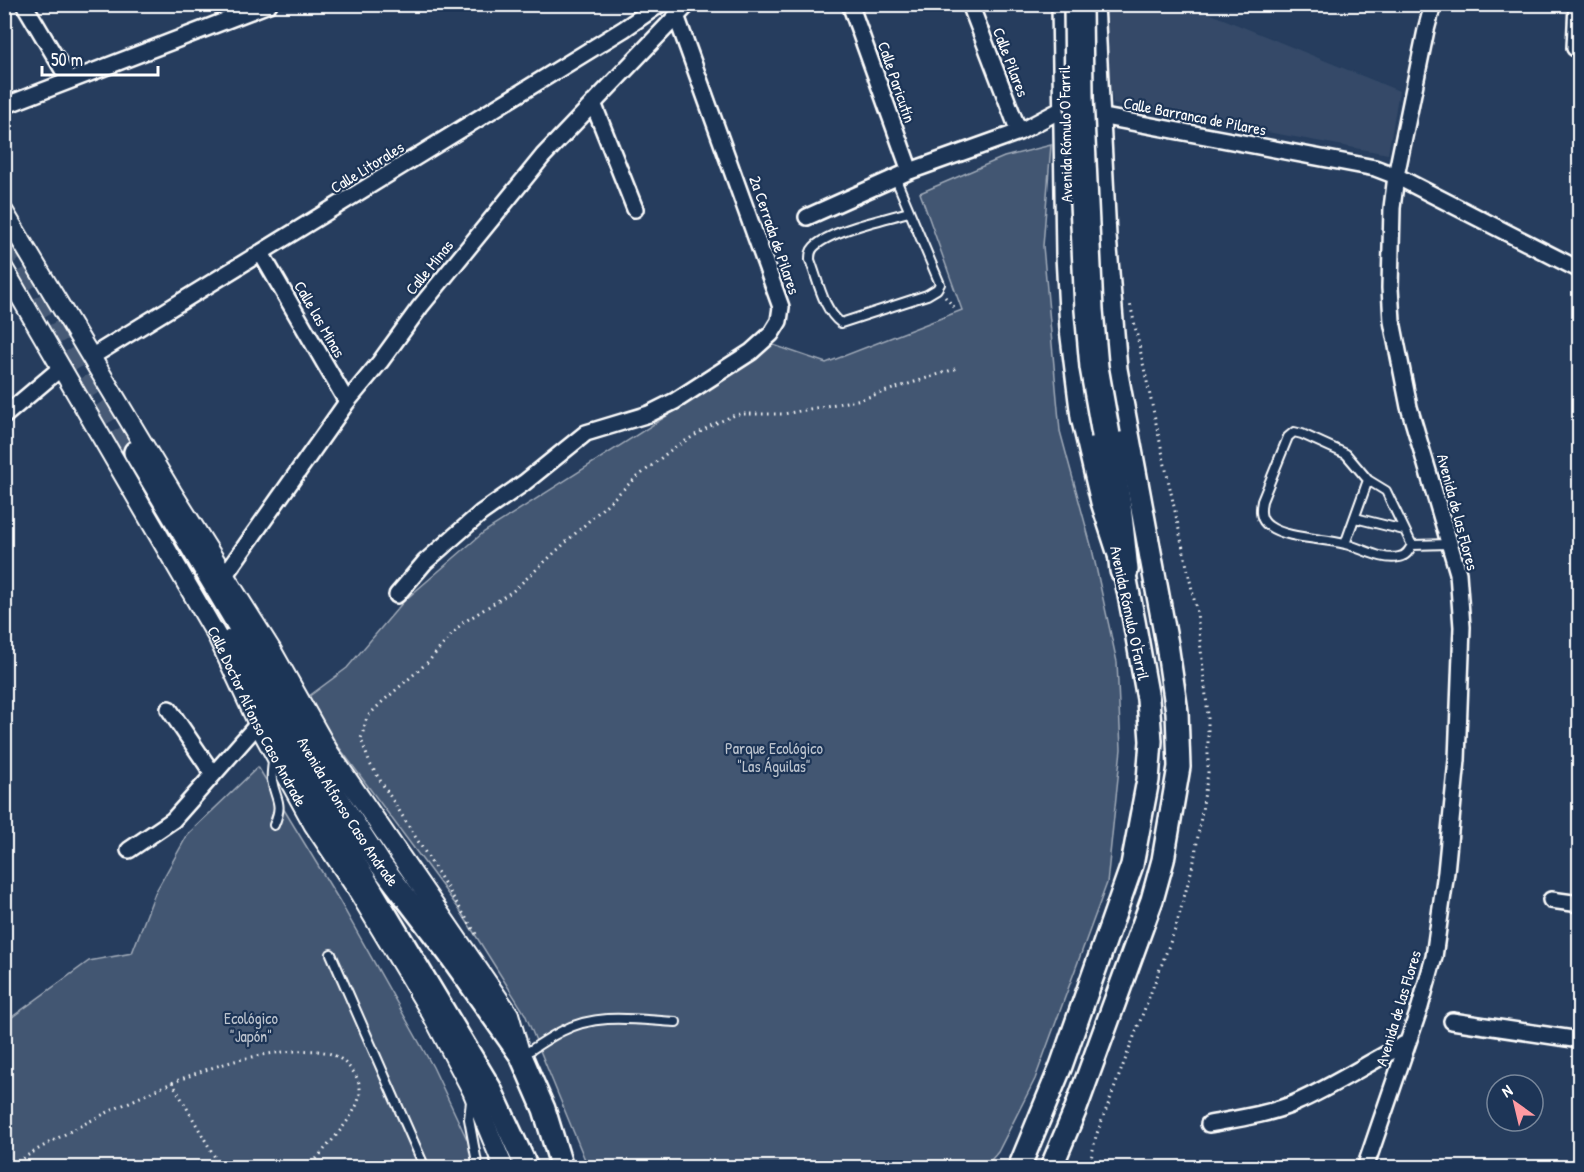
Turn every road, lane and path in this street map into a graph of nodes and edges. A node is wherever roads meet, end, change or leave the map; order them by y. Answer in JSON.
{"nodes":[{"id":1,"x":269,"y":4,"type":"edge"},
{"id":2,"x":660,"y":4,"type":"edge"},
{"id":3,"x":688,"y":4,"type":"edge"},
{"id":4,"x":850,"y":4,"type":"edge"},
{"id":5,"x":970,"y":4,"type":"edge"},
{"id":6,"x":1063,"y":4,"type":"edge"},
{"id":7,"x":1078,"y":4,"type":"edge"},
{"id":8,"x":1093,"y":4,"type":"edge"},
{"id":9,"x":1433,"y":4,"type":"edge"},
{"id":10,"x":1577,"y":4,"type":"edge"},
{"id":11,"x":30,"y":6,"type":"edge"},
{"id":12,"x":677,"y":18,"type":"junction"},
{"id":13,"x":1575,"y":48,"type":"dead end"},
{"id":14,"x":69,"y":80,"type":"junction"},
{"id":15,"x":593,"y":103,"type":"junction"},
{"id":16,"x":4,"y":106,"type":"edge"},
{"id":17,"x":1066,"y":106,"type":"junction"},
{"id":18,"x":1099,"y":122,"type":"junction"},
{"id":19,"x":1066,"y":131,"type":"junction"},
{"id":20,"x":1019,"y":132,"type":"junction"},
{"id":21,"x":910,"y":171,"type":"junction"},
{"id":22,"x":1396,"y":176,"type":"junction"},
{"id":23,"x":895,"y":177,"type":"junction"},
{"id":24,"x":635,"y":209,"type":"dead end"},
{"id":25,"x":4,"y":212,"type":"edge"},
{"id":26,"x":909,"y":212,"type":"junction"},
{"id":27,"x":807,"y":217,"type":"dead end"},
{"id":28,"x":261,"y":253,"type":"junction"},
{"id":29,"x":4,"y":269,"type":"edge"},
{"id":30,"x":1580,"y":270,"type":"edge"},
{"id":31,"x":937,"y":289,"type":"junction"},
{"id":32,"x":955,"y":308,"type":"dead end"},
{"id":33,"x":90,"y":357,"type":"junction"},
{"id":34,"x":62,"y":367,"type":"junction"},
{"id":35,"x":958,"y":368,"type":"dead end"},
{"id":36,"x":347,"y":402,"type":"junction"},
{"id":37,"x":4,"y":416,"type":"edge"},
{"id":38,"x":1368,"y":480,"type":"junction"},
{"id":39,"x":1355,"y":518,"type":"junction"},
{"id":40,"x":1404,"y":530,"type":"junction"},
{"id":41,"x":1346,"y":544,"type":"junction"},
{"id":42,"x":1449,"y":544,"type":"junction"},
{"id":43,"x":1413,"y":545,"type":"junction"},
{"id":44,"x":1124,"y":570,"type":"junction"},
{"id":45,"x":225,"y":575,"type":"junction"},
{"id":46,"x":397,"y":595,"type":"dead end"},
{"id":47,"x":169,"y":709,"type":"dead end"},
{"id":48,"x":258,"y":724,"type":"junction"},
{"id":49,"x":273,"y":752,"type":"junction"},
{"id":50,"x":213,"y":774,"type":"junction"},
{"id":51,"x":274,"y":825,"type":"dead end"},
{"id":52,"x":129,"y":850,"type":"dead end"},
{"id":53,"x":1551,"y":900,"type":"dead end"},
{"id":54,"x":1580,"y":904,"type":"edge"},
{"id":55,"x":376,"y":921,"type":"junction"},
{"id":56,"x":396,"y":931,"type":"junction"},
{"id":57,"x":477,"y":936,"type":"dead end"},
{"id":58,"x":331,"y":954,"type":"dead end"},
{"id":59,"x":412,"y":958,"type":"junction"},
{"id":60,"x":414,"y":983,"type":"junction"},
{"id":61,"x":1452,"y":1021,"type":"dead end"},
{"id":62,"x":676,"y":1022,"type":"dead end"},
{"id":63,"x":1580,"y":1040,"type":"edge"},
{"id":64,"x":1407,"y":1043,"type":"junction"},
{"id":65,"x":522,"y":1056,"type":"junction"},
{"id":66,"x":171,"y":1082,"type":"junction"},
{"id":67,"x":472,"y":1091,"type":"junction"},
{"id":68,"x":1209,"y":1124,"type":"dead end"},
{"id":69,"x":7,"y":1167,"type":"edge"},
{"id":70,"x":221,"y":1167,"type":"edge"},
{"id":71,"x":309,"y":1167,"type":"edge"},
{"id":72,"x":425,"y":1167,"type":"edge"},
{"id":73,"x":478,"y":1167,"type":"edge"},
{"id":74,"x":504,"y":1167,"type":"edge"},
{"id":75,"x":527,"y":1167,"type":"edge"},
{"id":76,"x":562,"y":1167,"type":"edge"},
{"id":77,"x":1019,"y":1167,"type":"edge"},
{"id":78,"x":1051,"y":1167,"type":"edge"},
{"id":79,"x":1365,"y":1167,"type":"edge"}],
"edges":[{"from":1,"to":14,"type":"street"},
{"from":2,"to":28,"type":"street","name":"Calle Litorales"},
{"from":3,"to":12,"type":"street","name":"Calle Minas"},
{"from":4,"to":21,"type":"street","name":"Calle Paricutín"},
{"from":5,"to":20,"type":"street","name":"Calle Pilares"},
{"from":6,"to":17,"type":"main road","name":"Avenida Rómulo O'Farril"},
{"from":7,"to":44,"type":"highway","bridge":true},
{"from":8,"to":18,"type":"main road","name":"Avenida Rómulo O'Farril"},
{"from":9,"to":22,"type":"street","name":"Avenida de las Flores"},
{"from":10,"to":13,"type":"street"},
{"from":11,"to":14,"type":"street"},
{"from":12,"to":15,"type":"street","name":"Calle Minas"},
{"from":12,"to":46,"type":"street","name":"2a Cerrada de Pilares"},
{"from":14,"to":16,"type":"street"},
{"from":15,"to":24,"type":"street"},
{"from":15,"to":36,"type":"street","name":"Calle Minas"},
{"from":17,"to":18,"type":"street","name":"Calle Barranca de Pilares"},
{"from":17,"to":19,"type":"main road","name":"Avenida Rómulo O'Farril"},
{"from":17,"to":20,"type":"street"},
{"from":18,"to":19,"type":"main road"},
{"from":18,"to":22,"type":"street","name":"Calle Barranca de Pilares"},
{"from":18,"to":78,"type":"main road","name":"Avenida Rómulo O'Farril"},
{"from":19,"to":44,"type":"main road","name":"Avenida Rómulo O'Farril"},
{"from":20,"to":21,"type":"street"},
{"from":21,"to":23,"type":"street"},
{"from":22,"to":30,"type":"street","name":"Calle Barranca de Pilares"},
{"from":22,"to":42,"type":"street","name":"Avenida de las Flores"},
{"from":23,"to":26,"type":"lane"},
{"from":23,"to":27,"type":"street"},
{"from":25,"to":33,"type":"street"},
{"from":26,"to":31,"type":"lane"},
{"from":26,"to":31,"type":"lane"},
{"from":28,"to":33,"type":"street","name":"Calle Litorales"},
{"from":28,"to":36,"type":"street","name":"Calle las Minas"},
{"from":29,"to":34,"type":"street","name":"Calle Doctor Alfonso Caso Andrade"},
{"from":31,"to":32,"type":"path"},
{"from":33,"to":45,"type":"street"},
{"from":34,"to":37,"type":"street"},
{"from":34,"to":48,"type":"street","name":"Calle Doctor Alfonso Caso Andrade"},
{"from":35,"to":57,"type":"path"},
{"from":36,"to":45,"type":"street","name":"Calle Minas"},
{"from":38,"to":39,"type":"lane"},
{"from":38,"to":40,"type":"lane"},
{"from":38,"to":41,"type":"lane"},
{"from":39,"to":40,"type":"lane"},
{"from":39,"to":41,"type":"lane"},
{"from":40,"to":43,"type":"lane"},
{"from":41,"to":43,"type":"lane"},
{"from":42,"to":43,"type":"lane"},
{"from":42,"to":64,"type":"street","name":"Avenida de las Flores"},
{"from":44,"to":77,"type":"main road","name":"Avenida Rómulo O'Farril"},
{"from":45,"to":65,"type":"street"},
{"from":47,"to":50,"type":"street"},
{"from":48,"to":49,"type":"street","name":"Calle Doctor Alfonso Caso Andrade"},
{"from":48,"to":50,"type":"street"},
{"from":49,"to":51,"type":"lane"},
{"from":49,"to":55,"type":"street","name":"Calle Doctor Alfonso Caso Andrade"},
{"from":50,"to":52,"type":"street"},
{"from":53,"to":54,"type":"street"},
{"from":55,"to":56,"type":"main road"},
{"from":55,"to":60,"type":"street","name":"Calle Doctor Alfonso Caso Andrade"},
{"from":56,"to":59,"type":"main road","name":"Avenida Alfonso Caso Andrade"},
{"from":56,"to":65,"type":"main road","name":"Avenida Alfonso Caso Andrade"},
{"from":58,"to":72,"type":"lane"},
{"from":59,"to":60,"type":"main road"},
{"from":59,"to":75,"type":"main road","name":"Avenida Alfonso Caso Andrade"},
{"from":60,"to":67,"type":"street","name":"Calle Doctor Alfonso Caso Andrade"},
{"from":61,"to":63,"type":"street"},
{"from":62,"to":65,"type":"lane"},
{"from":64,"to":68,"type":"street"},
{"from":64,"to":79,"type":"street","name":"Avenida de las Flores"},
{"from":65,"to":76,"type":"main road","name":"Avenida Alfonso Caso Andrade"},
{"from":66,"to":69,"type":"path"},
{"from":66,"to":70,"type":"path"},
{"from":66,"to":71,"type":"path"},
{"from":67,"to":73,"type":"lane"},
{"from":67,"to":74,"type":"street","name":"Calle Doctor Alfonso Caso Andrade"}]}
